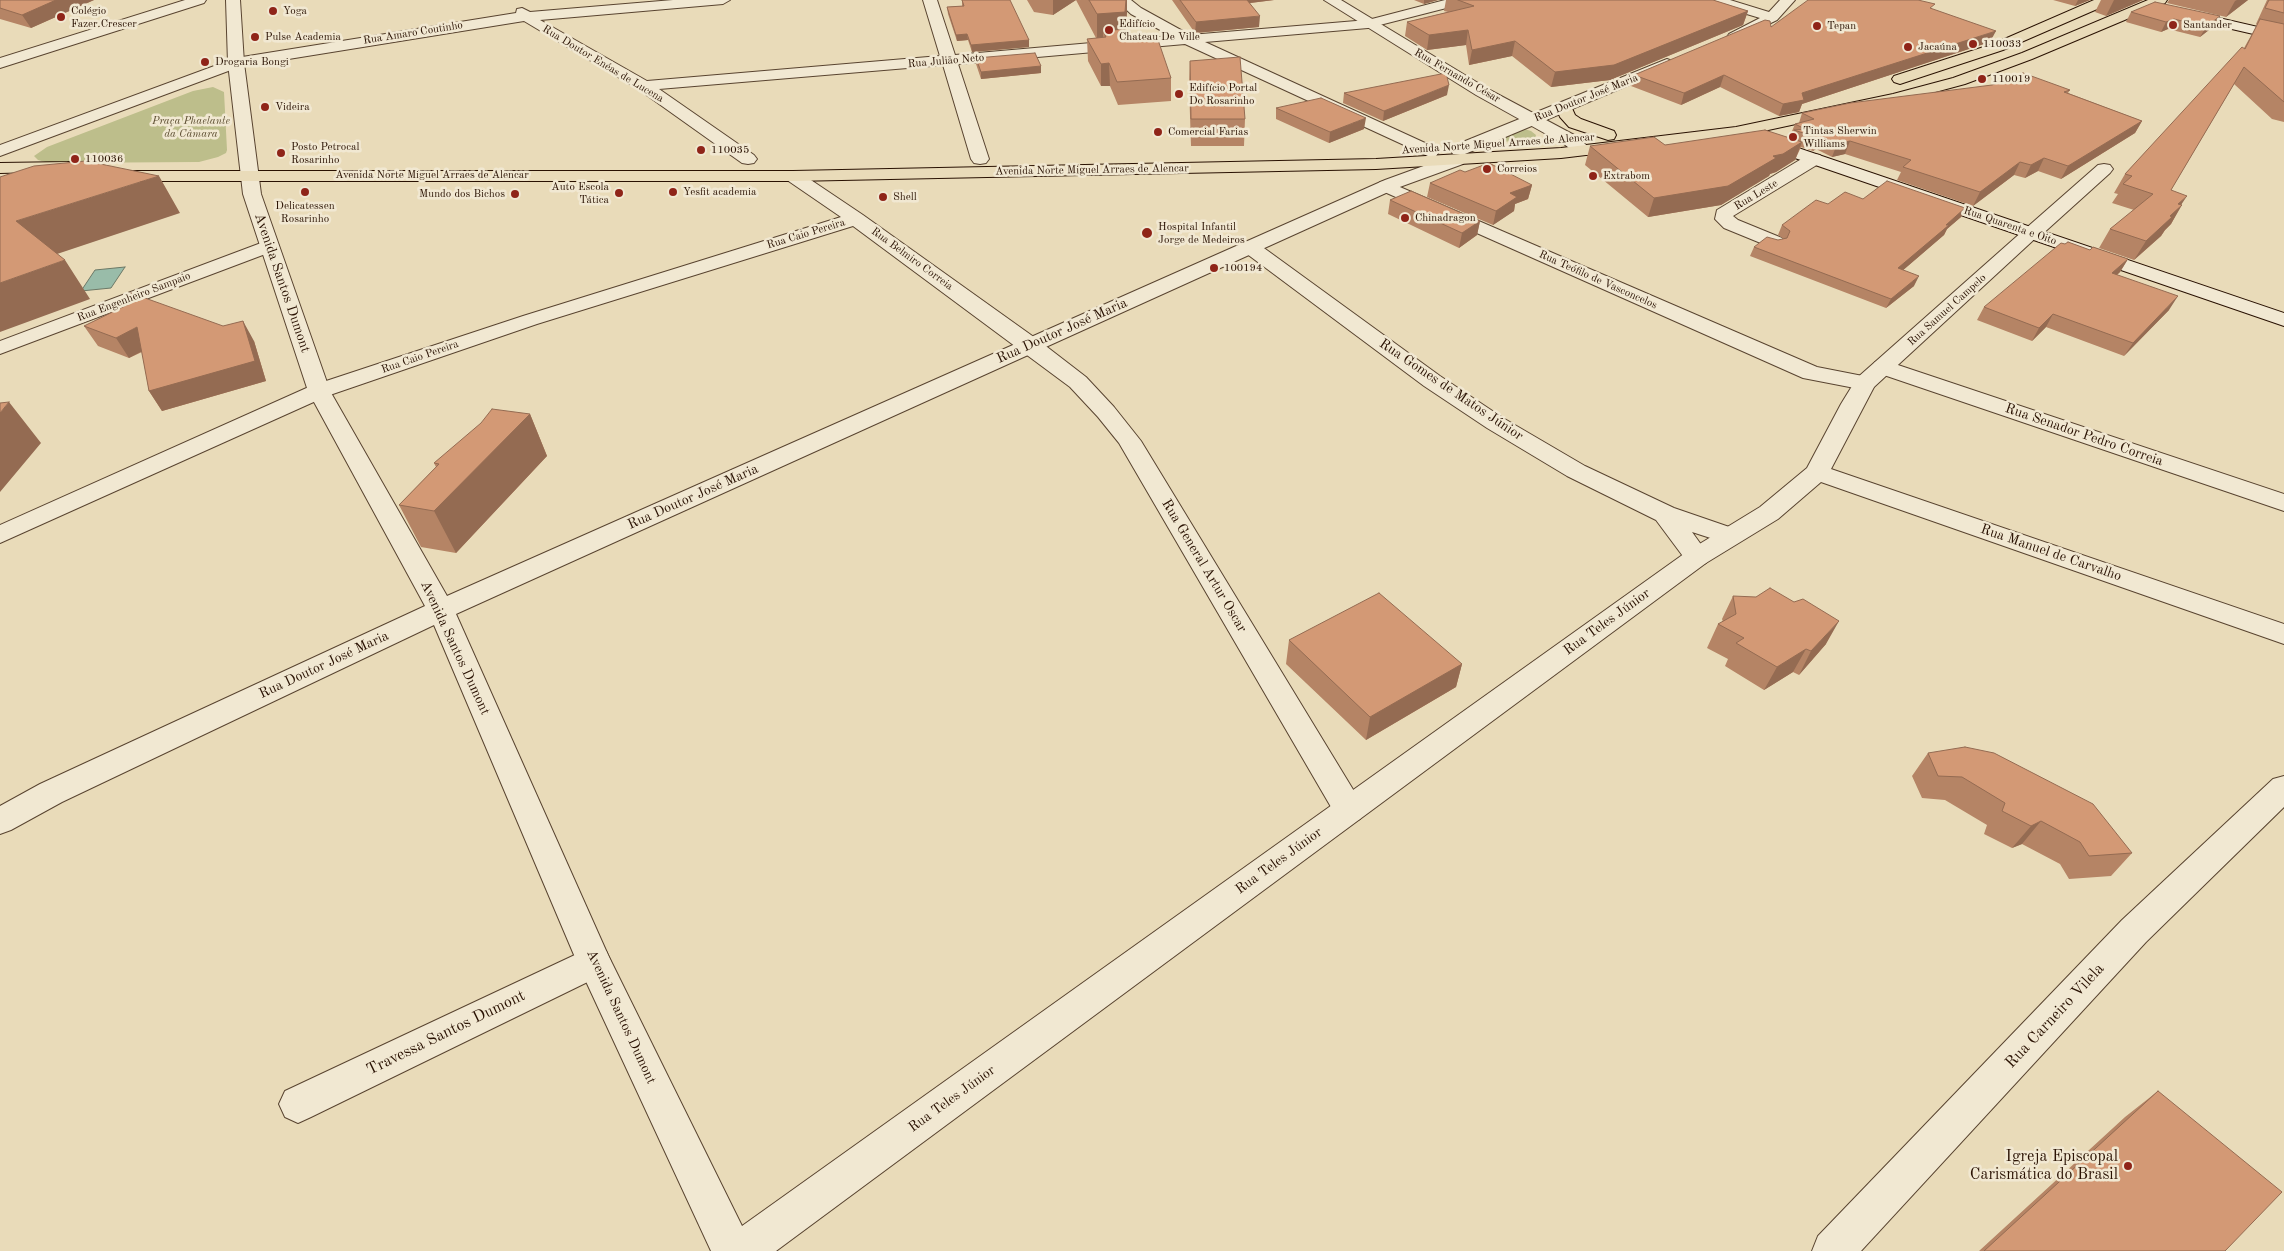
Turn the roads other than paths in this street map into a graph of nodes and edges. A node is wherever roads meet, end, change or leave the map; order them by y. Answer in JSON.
{"nodes":[{"id":1,"x":199,"y":0,"type":"edge"},
{"id":2,"x":233,"y":0,"type":"edge"},
{"id":3,"x":510,"y":0,"type":"edge"},
{"id":4,"x":723,"y":0,"type":"edge"},
{"id":5,"x":930,"y":0,"type":"edge"},
{"id":6,"x":1123,"y":0,"type":"edge"},
{"id":7,"x":1331,"y":0,"type":"edge"},
{"id":8,"x":1461,"y":0,"type":"edge"},
{"id":9,"x":1715,"y":0,"type":"edge"},
{"id":10,"x":1788,"y":0,"type":"edge"},
{"id":11,"x":2106,"y":0,"type":"edge"},
{"id":12,"x":2133,"y":0,"type":"edge"},
{"id":13,"x":2155,"y":3,"type":"edge"},
{"id":14,"x":526,"y":16,"type":"junction"},
{"id":15,"x":1772,"y":17,"type":"junction"},
{"id":16,"x":1368,"y":24,"type":"junction"},
{"id":17,"x":2284,"y":37,"type":"edge"},
{"id":18,"x":1188,"y":40,"type":"junction"},
{"id":19,"x":1722,"y":42,"type":"edge"},
{"id":20,"x":1679,"y":59,"type":"edge"},
{"id":21,"x":950,"y":61,"type":"junction"},
{"id":22,"x":0,"y":63,"type":"edge"},
{"id":23,"x":236,"y":63,"type":"junction"},
{"id":24,"x":1886,"y":83,"type":"dead end"},
{"id":25,"x":644,"y":86,"type":"junction"},
{"id":26,"x":1868,"y":89,"type":"dead end"},
{"id":27,"x":1850,"y":93,"type":"edge"},
{"id":28,"x":1831,"y":97,"type":"edge"},
{"id":29,"x":1564,"y":108,"type":"junction"},
{"id":30,"x":1759,"y":112,"type":"dead end"},
{"id":31,"x":1723,"y":118,"type":"dead end"},
{"id":32,"x":1533,"y":120,"type":"junction"},
{"id":33,"x":1736,"y":132,"type":"junction"},
{"id":34,"x":1608,"y":136,"type":"junction"},
{"id":35,"x":1570,"y":140,"type":"junction"},
{"id":36,"x":1584,"y":151,"type":"junction"},
{"id":37,"x":0,"y":152,"type":"edge"},
{"id":38,"x":1430,"y":152,"type":"junction"},
{"id":39,"x":1458,"y":155,"type":"junction"},
{"id":40,"x":702,"y":159,"type":"dead end"},
{"id":41,"x":720,"y":159,"type":"dead end"},
{"id":42,"x":748,"y":159,"type":"junction"},
{"id":43,"x":767,"y":159,"type":"dead end"},
{"id":44,"x":816,"y":159,"type":"dead end"},
{"id":45,"x":980,"y":159,"type":"junction"},
{"id":46,"x":1814,"y":159,"type":"junction"},
{"id":47,"x":1376,"y":164,"type":"junction"},
{"id":48,"x":0,"y":168,"type":"edge"},
{"id":49,"x":248,"y":169,"type":"junction"},
{"id":50,"x":2104,"y":169,"type":"dead end"},
{"id":51,"x":95,"y":172,"type":"junction"},
{"id":52,"x":793,"y":176,"type":"junction"},
{"id":53,"x":0,"y":180,"type":"edge"},
{"id":54,"x":1388,"y":185,"type":"junction"},
{"id":55,"x":856,"y":219,"type":"junction"},
{"id":56,"x":2032,"y":234,"type":"junction"},
{"id":57,"x":1774,"y":242,"type":"edge"},
{"id":58,"x":269,"y":246,"type":"junction"},
{"id":59,"x":1250,"y":247,"type":"junction"},
{"id":60,"x":2284,"y":320,"type":"edge"},
{"id":61,"x":1030,"y":344,"type":"junction"},
{"id":62,"x":0,"y":348,"type":"edge"},
{"id":63,"x":1883,"y":367,"type":"junction"},
{"id":64,"x":1811,"y":373,"type":"junction"},
{"id":65,"x":1866,"y":383,"type":"junction"},
{"id":66,"x":319,"y":391,"type":"junction"},
{"id":67,"x":1852,"y":404,"type":"junction"},
{"id":68,"x":1817,"y":472,"type":"junction"},
{"id":69,"x":2284,"y":503,"type":"edge"},
{"id":70,"x":1665,"y":514,"type":"junction"},
{"id":71,"x":0,"y":535,"type":"edge"},
{"id":72,"x":1729,"y":536,"type":"junction"},
{"id":73,"x":1697,"y":557,"type":"junction"},
{"id":74,"x":441,"y":610,"type":"junction"},
{"id":75,"x":2284,"y":634,"type":"edge"},
{"id":76,"x":2284,"y":788,"type":"edge"},
{"id":77,"x":1349,"y":810,"type":"junction"},
{"id":78,"x":0,"y":821,"type":"edge"},
{"id":79,"x":594,"y":962,"type":"junction"},
{"id":80,"x":298,"y":1104,"type":"dead end"},
{"id":81,"x":732,"y":1251,"type":"edge"},
{"id":82,"x":742,"y":1251,"type":"edge"},
{"id":83,"x":1833,"y":1251,"type":"edge"}],
"edges":[{"from":1,"to":22,"type":"street"},
{"from":2,"to":23,"type":"street","name":"Avenida Santos Dumont"},
{"from":3,"to":14,"type":"street","name":"Rua Doutor Enéas de Lucena"},
{"from":4,"to":14,"type":"street","name":"Rua Amaro Coutinho"},
{"from":5,"to":21,"type":"street"},
{"from":6,"to":18,"type":"street"},
{"from":7,"to":16,"type":"street","name":"Rua Fernando César"},
{"from":8,"to":16,"type":"street","name":"Rua Julião Neto"},
{"from":9,"to":15,"type":"street"},
{"from":10,"to":15,"type":"street"},
{"from":11,"to":24,"type":"main road"},
{"from":12,"to":13,"type":"main road"},
{"from":13,"to":17,"type":"street"},
{"from":13,"to":33,"type":"main road","name":"Avenida Norte Miguel Arraes de Alencar"},
{"from":14,"to":23,"type":"street","name":"Rua Amaro Coutinho"},
{"from":14,"to":25,"type":"street","name":"Rua Doutor Enéas de Lucena"},
{"from":15,"to":19,"type":"street"},
{"from":16,"to":18,"type":"street","name":"Rua Julião Neto"},
{"from":16,"to":32,"type":"street","name":"Rua Fernando César"},
{"from":18,"to":21,"type":"street","name":"Rua Julião Neto"},
{"from":18,"to":38,"type":"street"},
{"from":20,"to":29,"type":"street","name":"Rua Doutor José Maria"},
{"from":21,"to":25,"type":"street","name":"Rua Julião Neto"},
{"from":21,"to":45,"type":"street"},
{"from":23,"to":37,"type":"street","name":"Rua Amaro Coutinho"},
{"from":23,"to":49,"type":"street","name":"Avenida Santos Dumont"},
{"from":25,"to":42,"type":"street","name":"Rua Doutor Enéas de Lucena"},
{"from":26,"to":27,"type":"main road"},
{"from":28,"to":30,"type":"main road"},
{"from":29,"to":32,"type":"street","name":"Rua Doutor José Maria"},
{"from":29,"to":34,"type":"main road"},
{"from":31,"to":34,"type":"main road","name":"Avenida Norte Miguel Arraes de Alencar"},
{"from":32,"to":35,"type":"street","name":"Rua Fernando César"},
{"from":32,"to":39,"type":"street","name":"Rua Doutor José Maria"},
{"from":33,"to":36,"type":"main road","name":"Avenida Norte Miguel Arraes de Alencar"},
{"from":33,"to":46,"type":"street","name":"Rua Quarenta e Oito"},
{"from":34,"to":35,"type":"main road","name":"Avenida Norte Miguel Arraes de Alencar"},
{"from":35,"to":36,"type":"street","name":"Rua Fernando César"},
{"from":35,"to":39,"type":"main road","name":"Avenida Norte Miguel Arraes de Alencar"},
{"from":36,"to":39,"type":"main road","name":"Avenida Norte Miguel Arraes de Alencar"},
{"from":38,"to":39,"type":"main road","name":"Avenida Norte Miguel Arraes de Alencar"},
{"from":38,"to":45,"type":"main road","name":"Avenida Norte Miguel Arraes de Alencar"},
{"from":39,"to":47,"type":"main road","name":"Avenida Norte Miguel Arraes de Alencar"},
{"from":39,"to":54,"type":"street","name":"Rua Doutor José Maria"},
{"from":40,"to":49,"type":"main road","name":"Avenida Norte Miguel Arraes de Alencar"},
{"from":41,"to":42,"type":"main road"},
{"from":42,"to":43,"type":"main road"},
{"from":44,"to":45,"type":"main road","name":"Avenida Norte Miguel Arraes de Alencar"},
{"from":46,"to":56,"type":"street","name":"Rua Quarenta e Oito"},
{"from":46,"to":57,"type":"street","name":"Rua Leste"},
{"from":47,"to":52,"type":"main road","name":"Avenida Norte Miguel Arraes de Alencar"},
{"from":47,"to":54,"type":"street"},
{"from":48,"to":51,"type":"main road","name":"Avenida Norte Miguel Arraes de Alencar"},
{"from":49,"to":51,"type":"main road","name":"Avenida Norte Miguel Arraes de Alencar"},
{"from":49,"to":52,"type":"main road","name":"Avenida Norte Miguel Arraes de Alencar"},
{"from":49,"to":58,"type":"street","name":"Avenida Santos Dumont"},
{"from":50,"to":56,"type":"street","name":"Rua Samuel Campelo"},
{"from":51,"to":53,"type":"main road","name":"Avenida Norte Miguel Arraes de Alencar"},
{"from":52,"to":55,"type":"street","name":"Rua Belmiro Correia"},
{"from":54,"to":59,"type":"street","name":"Rua Doutor José Maria"},
{"from":54,"to":64,"type":"street","name":"Rua Teófilo de Vasconcelos"},
{"from":55,"to":61,"type":"street","name":"Rua Belmiro Correia"},
{"from":55,"to":66,"type":"street","name":"Rua Caio Pereira"},
{"from":56,"to":60,"type":"street","name":"Rua Quarenta e Oito"},
{"from":56,"to":63,"type":"street","name":"Rua Samuel Campelo"},
{"from":58,"to":62,"type":"street","name":"Rua Engenheiro Sampaio"},
{"from":58,"to":66,"type":"street","name":"Avenida Santos Dumont"},
{"from":59,"to":61,"type":"street","name":"Rua Doutor José Maria"},
{"from":59,"to":70,"type":"street","name":"Rua Gomes de Matos Júnior"},
{"from":61,"to":74,"type":"street","name":"Rua Doutor José Maria"},
{"from":61,"to":77,"type":"street","name":"Rua General Artur Oscar"},
{"from":63,"to":65,"type":"street","name":"Rua Samuel Campelo"},
{"from":63,"to":69,"type":"street","name":"Rua Senador Pedro Correia"},
{"from":64,"to":65,"type":"street","name":"Rua Teófilo de Vasconcelos"},
{"from":64,"to":67,"type":"street","name":"Rua Teófilo de Vasconcelos"},
{"from":65,"to":67,"type":"street","name":"Rua Samuel Campelo"},
{"from":66,"to":71,"type":"street","name":"Rua Caio Pereira"},
{"from":66,"to":74,"type":"street","name":"Avenida Santos Dumont"},
{"from":67,"to":68,"type":"street","name":"Rua Samuel Campelo"},
{"from":68,"to":72,"type":"street","name":"Rua Teles Júnior"},
{"from":68,"to":75,"type":"street","name":"Rua Manuel de Carvalho"},
{"from":70,"to":72,"type":"street","name":"Rua Gomes de Matos Júnior"},
{"from":70,"to":73,"type":"street","name":"Rua Gomes de Matos Júnior"},
{"from":72,"to":73,"type":"street","name":"Rua Teles Júnior"},
{"from":73,"to":77,"type":"street","name":"Rua Teles Júnior"},
{"from":74,"to":78,"type":"street","name":"Rua Doutor José Maria"},
{"from":74,"to":79,"type":"street","name":"Avenida Santos Dumont"},
{"from":76,"to":83,"type":"street","name":"Rua Carneiro Vilela"},
{"from":77,"to":82,"type":"street","name":"Rua Teles Júnior"},
{"from":79,"to":80,"type":"street","name":"Travessa Santos Dumont"},
{"from":79,"to":81,"type":"street","name":"Avenida Santos Dumont"}]}
